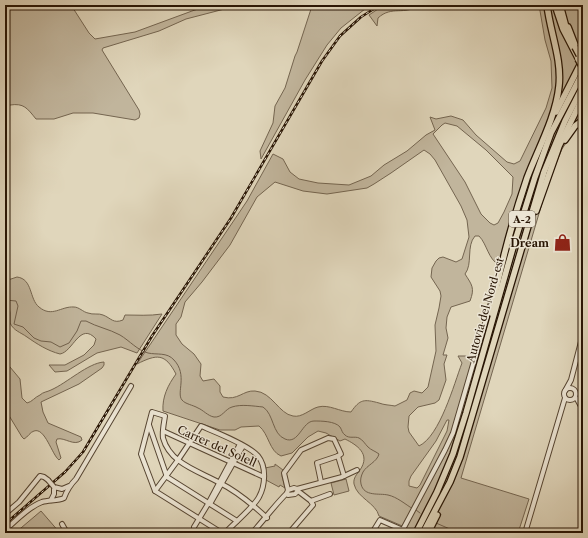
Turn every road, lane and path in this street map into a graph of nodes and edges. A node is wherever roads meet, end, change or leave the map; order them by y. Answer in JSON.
{"nodes":[{"id":1,"x":547,"y":5,"type":"edge"},
{"id":2,"x":555,"y":5,"type":"edge"},
{"id":3,"x":562,"y":5,"type":"edge"},
{"id":4,"x":574,"y":48,"type":"junction"},
{"id":5,"x":583,"y":60,"type":"edge"},
{"id":6,"x":583,"y":68,"type":"edge"},
{"id":7,"x":583,"y":72,"type":"edge"},
{"id":8,"x":583,"y":86,"type":"edge"},
{"id":9,"x":583,"y":97,"type":"edge"},
{"id":10,"x":550,"y":120,"type":"junction"},
{"id":11,"x":583,"y":120,"type":"edge"},
{"id":12,"x":555,"y":158,"type":"junction"},
{"id":13,"x":515,"y":272,"type":"junction"},
{"id":14,"x":498,"y":277,"type":"junction"},
{"id":15,"x":583,"y":334,"type":"edge"},
{"id":16,"x":477,"y":372,"type":"junction"},
{"id":17,"x":570,"y":380,"type":"junction"},
{"id":18,"x":131,"y":386,"type":"dead end"},
{"id":19,"x":572,"y":389,"type":"junction"},
{"id":20,"x":565,"y":391,"type":"junction"},
{"id":21,"x":565,"y":398,"type":"junction"},
{"id":22,"x":574,"y":398,"type":"junction"},
{"id":23,"x":583,"y":410,"type":"edge"},
{"id":24,"x":149,"y":425,"type":"junction"},
{"id":25,"x":163,"y":431,"type":"junction"},
{"id":26,"x":190,"y":443,"type":"junction"},
{"id":27,"x":242,"y":445,"type":"junction"},
{"id":28,"x":338,"y":456,"type":"junction"},
{"id":29,"x":178,"y":460,"type":"junction"},
{"id":30,"x":232,"y":462,"type":"junction"},
{"id":31,"x":357,"y":470,"type":"dead end"},
{"id":32,"x":344,"y":476,"type":"junction"},
{"id":33,"x":167,"y":477,"type":"junction"},
{"id":34,"x":264,"y":477,"type":"junction"},
{"id":35,"x":321,"y":482,"type":"junction"},
{"id":36,"x":450,"y":482,"type":"junction"},
{"id":37,"x":221,"y":483,"type":"junction"},
{"id":38,"x":297,"y":490,"type":"junction"},
{"id":39,"x":58,"y":491,"type":"junction"},
{"id":40,"x":155,"y":491,"type":"junction"},
{"id":41,"x":287,"y":492,"type":"junction"},
{"id":42,"x":330,"y":494,"type":"dead end"},
{"id":43,"x":57,"y":499,"type":"junction"},
{"id":44,"x":51,"y":500,"type":"junction"},
{"id":45,"x":312,"y":503,"type":"junction"},
{"id":46,"x":209,"y":504,"type":"junction"},
{"id":47,"x":252,"y":504,"type":"junction"},
{"id":48,"x":5,"y":514,"type":"edge"},
{"id":49,"x":267,"y":518,"type":"junction"},
{"id":50,"x":199,"y":519,"type":"junction"},
{"id":51,"x":237,"y":521,"type":"junction"},
{"id":52,"x":62,"y":524,"type":"dead end"},
{"id":53,"x":194,"y":527,"type":"dead end"},
{"id":54,"x":5,"y":530,"type":"edge"},
{"id":55,"x":402,"y":531,"type":"edge"},
{"id":56,"x":67,"y":533,"type":"edge"},
{"id":57,"x":222,"y":533,"type":"edge"},
{"id":58,"x":225,"y":533,"type":"edge"},
{"id":59,"x":252,"y":533,"type":"edge"},
{"id":60,"x":289,"y":533,"type":"edge"},
{"id":61,"x":372,"y":533,"type":"edge"},
{"id":62,"x":416,"y":533,"type":"edge"},
{"id":63,"x":423,"y":533,"type":"edge"},
{"id":64,"x":428,"y":533,"type":"edge"},
{"id":65,"x":525,"y":533,"type":"edge"}],
"edges":[{"from":1,"to":10,"type":"highway"},
{"from":2,"to":4,"type":"highway"},
{"from":3,"to":4,"type":"highway"},
{"from":4,"to":5,"type":"highway","bridge":true},
{"from":4,"to":6,"type":"highway","bridge":true},
{"from":5,"to":10,"type":"highway"},
{"from":7,"to":16,"type":"highway","name":"Autovia del Nord-est","number":"A-2"},
{"from":8,"to":13,"type":"highway","name":"Autovia del Nord-est","number":"A-2"},
{"from":9,"to":12,"type":"highway"},
{"from":10,"to":14,"type":"highway"},
{"from":11,"to":12,"type":"highway"},
{"from":12,"to":13,"type":"highway"},
{"from":13,"to":36,"type":"highway","name":"Autovia del Nord-est","number":"A-2"},
{"from":14,"to":16,"type":"highway"},
{"from":14,"to":55,"type":"street"},
{"from":15,"to":17,"type":"street"},
{"from":16,"to":62,"type":"highway","name":"Autovia del Nord-est","number":"A-2"},
{"from":17,"to":19,"type":"street"},
{"from":17,"to":20,"type":"street"},
{"from":18,"to":39,"type":"street"},
{"from":19,"to":20,"type":"street"},
{"from":19,"to":22,"type":"street"},
{"from":20,"to":21,"type":"street"},
{"from":21,"to":22,"type":"street"},
{"from":21,"to":65,"type":"street"},
{"from":22,"to":23,"type":"street"},
{"from":24,"to":25,"type":"street"},
{"from":24,"to":33,"type":"street"},
{"from":24,"to":40,"type":"street"},
{"from":25,"to":26,"type":"street","name":"Carrer del Solell"},
{"from":25,"to":29,"type":"street"},
{"from":26,"to":27,"type":"street"},
{"from":26,"to":29,"type":"street"},
{"from":26,"to":30,"type":"street","name":"Carrer del Solell"},
{"from":27,"to":30,"type":"street"},
{"from":27,"to":34,"type":"street"},
{"from":28,"to":32,"type":"street"},
{"from":28,"to":35,"type":"street"},
{"from":28,"to":41,"type":"street"},
{"from":29,"to":33,"type":"street"},
{"from":29,"to":37,"type":"street"},
{"from":30,"to":34,"type":"street","name":"Carrer del Solell"},
{"from":30,"to":37,"type":"street"},
{"from":31,"to":32,"type":"street"},
{"from":32,"to":35,"type":"street"},
{"from":33,"to":40,"type":"street"},
{"from":33,"to":46,"type":"street"},
{"from":34,"to":47,"type":"street"},
{"from":35,"to":38,"type":"street"},
{"from":36,"to":63,"type":"highway","name":"Autovia del Nord-est","number":"A-2"},
{"from":36,"to":64,"type":"highway"},
{"from":37,"to":46,"type":"street"},
{"from":37,"to":47,"type":"street"},
{"from":38,"to":41,"type":"street"},
{"from":38,"to":45,"type":"street"},
{"from":39,"to":43,"type":"street"},
{"from":39,"to":43,"type":"street"},
{"from":39,"to":44,"type":"street"},
{"from":39,"to":48,"type":"street","bridge":true},
{"from":40,"to":50,"type":"street"},
{"from":41,"to":49,"type":"street"},
{"from":42,"to":45,"type":"street"},
{"from":43,"to":44,"type":"street"},
{"from":44,"to":54,"type":"street"},
{"from":45,"to":60,"type":"street"},
{"from":46,"to":50,"type":"street"},
{"from":46,"to":51,"type":"street"},
{"from":47,"to":49,"type":"street"},
{"from":47,"to":51,"type":"street"},
{"from":49,"to":59,"type":"street"},
{"from":50,"to":53,"type":"street"},
{"from":50,"to":57,"type":"street"},
{"from":51,"to":58,"type":"street"},
{"from":52,"to":56,"type":"street"},
{"from":55,"to":61,"type":"street"}]}
